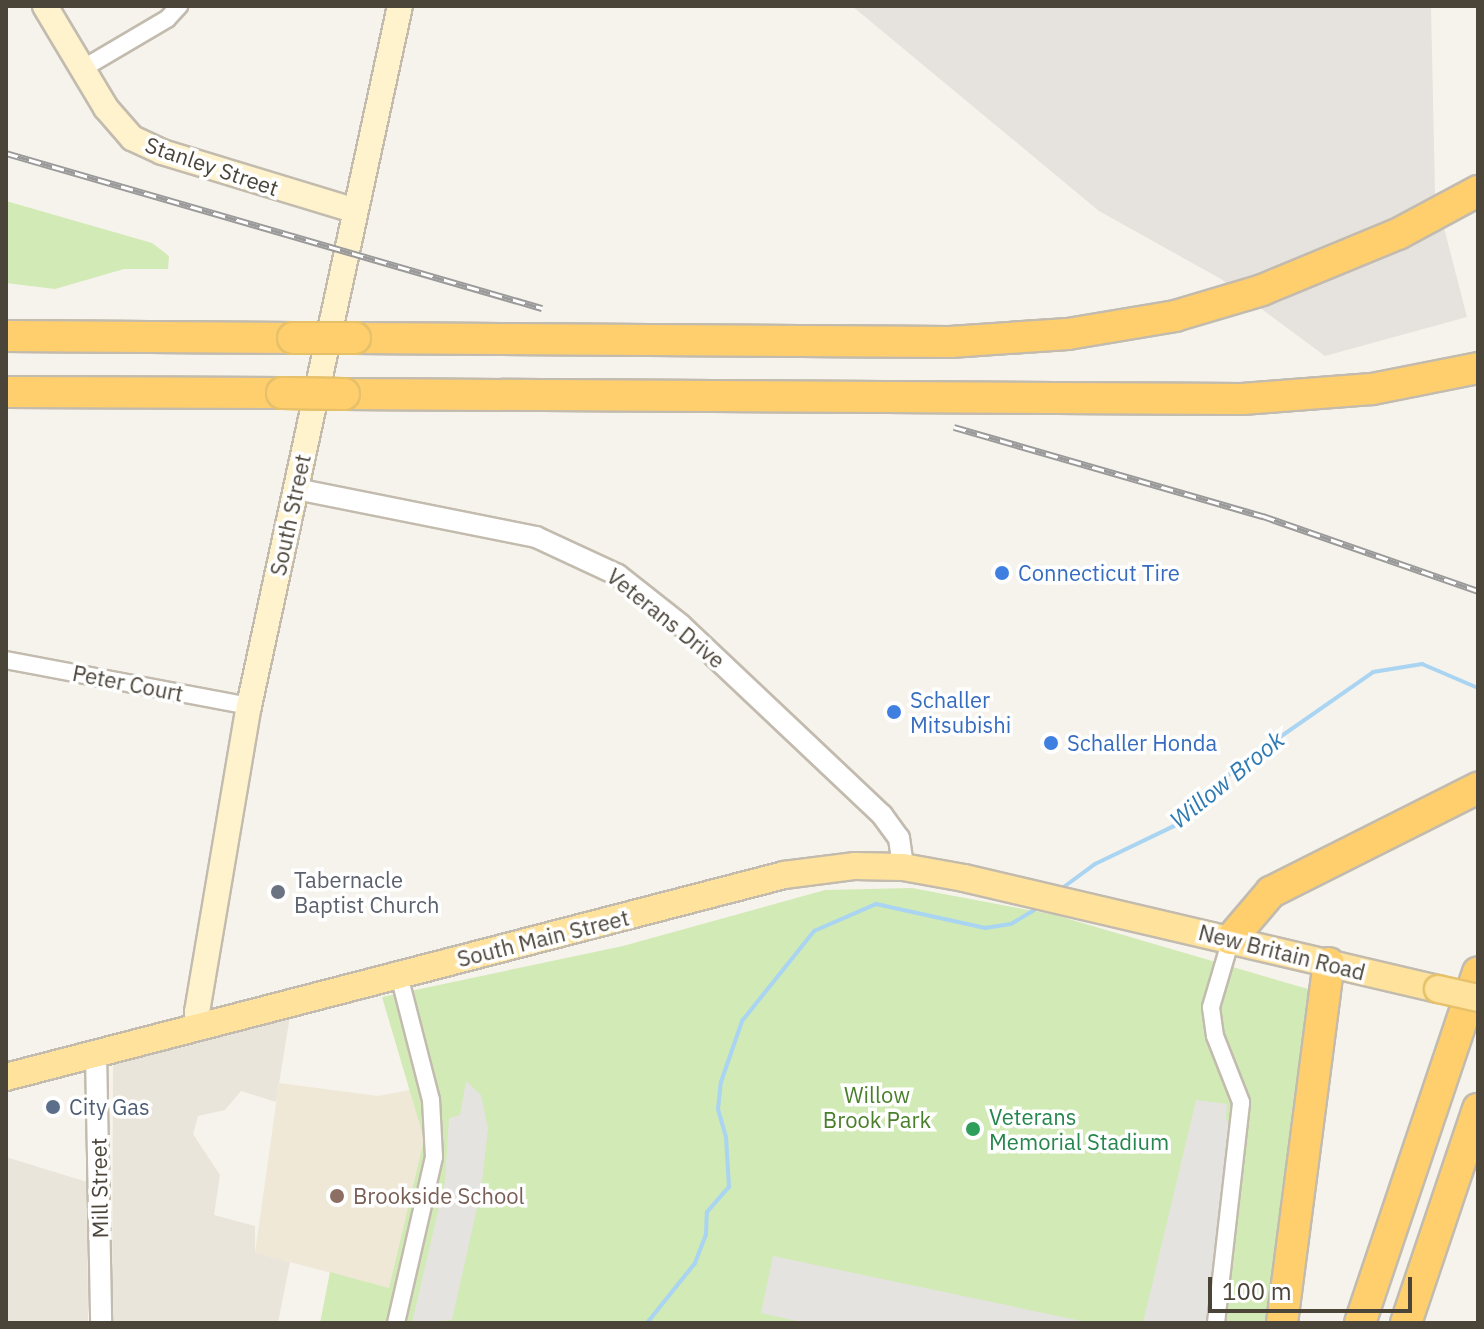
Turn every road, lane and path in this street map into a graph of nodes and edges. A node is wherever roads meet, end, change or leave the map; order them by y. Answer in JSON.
{"nodes":[{"id":1,"x":45,"y":6,"type":"edge"},
{"id":2,"x":179,"y":6,"type":"edge"},
{"id":3,"x":400,"y":6,"type":"edge"},
{"id":4,"x":82,"y":69,"type":"junction"},
{"id":5,"x":1473,"y":194,"type":"edge"},
{"id":6,"x":353,"y":210,"type":"junction"},
{"id":7,"x":6,"y":336,"type":"edge"},
{"id":8,"x":1478,"y":368,"type":"edge"},
{"id":9,"x":6,"y":392,"type":"edge"},
{"id":10,"x":185,"y":393,"type":"junction"},
{"id":11,"x":6,"y":413,"type":"edge"},
{"id":12,"x":296,"y":489,"type":"junction"},
{"id":13,"x":6,"y":660,"type":"edge"},
{"id":14,"x":249,"y":706,"type":"junction"},
{"id":15,"x":1478,"y":788,"type":"edge"},
{"id":16,"x":903,"y":867,"type":"junction"},
{"id":17,"x":1076,"y":903,"type":"joint"},
{"id":18,"x":1231,"y":939,"type":"junction"},
{"id":19,"x":1329,"y":963,"type":"junction"},
{"id":20,"x":1478,"y":972,"type":"edge"},
{"id":21,"x":399,"y":975,"type":"junction"},
{"id":22,"x":1478,"y":998,"type":"edge"},
{"id":23,"x":199,"y":1027,"type":"junction"},
{"id":24,"x":96,"y":1053,"type":"junction"},
{"id":25,"x":6,"y":1077,"type":"edge"},
{"id":26,"x":1478,"y":1109,"type":"edge"},
{"id":27,"x":1445,"y":1207,"type":"junction"},
{"id":28,"x":101,"y":1323,"type":"edge"},
{"id":29,"x":396,"y":1323,"type":"edge"},
{"id":30,"x":1216,"y":1323,"type":"edge"},
{"id":31,"x":1282,"y":1323,"type":"edge"},
{"id":32,"x":1360,"y":1323,"type":"edge"},
{"id":33,"x":1406,"y":1323,"type":"edge"},
{"id":34,"x":1427,"y":1323,"type":"edge"}],
"edges":[{"from":1,"to":4,"type":"main road","name":"Stanley Street"},
{"from":2,"to":4,"type":"street"},
{"from":3,"to":6,"type":"main road","name":"South Street"},
{"from":4,"to":6,"type":"main road","name":"Stanley Street"},
{"from":5,"to":7,"type":"highway","bridge":true},
{"from":6,"to":12,"type":"main road","name":"South Street"},
{"from":8,"to":10,"type":"highway","bridge":true},
{"from":9,"to":10,"type":"highway"},
{"from":10,"to":11,"type":"highway"},
{"from":12,"to":14,"type":"main road","name":"South Street"},
{"from":12,"to":16,"type":"street","name":"Veterans Drive"},
{"from":13,"to":14,"type":"street","name":"Peter Court"},
{"from":14,"to":23,"type":"main road","name":"South Street"},
{"from":15,"to":18,"type":"highway"},
{"from":16,"to":17,"type":"main road","name":"South Main Street"},
{"from":16,"to":21,"type":"main road","name":"South Main Street"},
{"from":17,"to":18,"type":"main road","name":"New Britain Road"},
{"from":18,"to":19,"type":"main road","name":"New Britain Road"},
{"from":18,"to":30,"type":"street"},
{"from":19,"to":22,"type":"main road","name":"New Britain Road","bridge":true},
{"from":19,"to":31,"type":"highway"},
{"from":20,"to":32,"type":"highway"},
{"from":21,"to":23,"type":"main road","name":"South Main Street"},
{"from":21,"to":29,"type":"street"},
{"from":23,"to":24,"type":"main road","name":"South Main Street"},
{"from":24,"to":25,"type":"main road","name":"South Main Street"},
{"from":24,"to":28,"type":"street","name":"Mill Street"},
{"from":26,"to":27,"type":"highway"},
{"from":27,"to":33,"type":"highway"},
{"from":27,"to":34,"type":"highway"}]}
